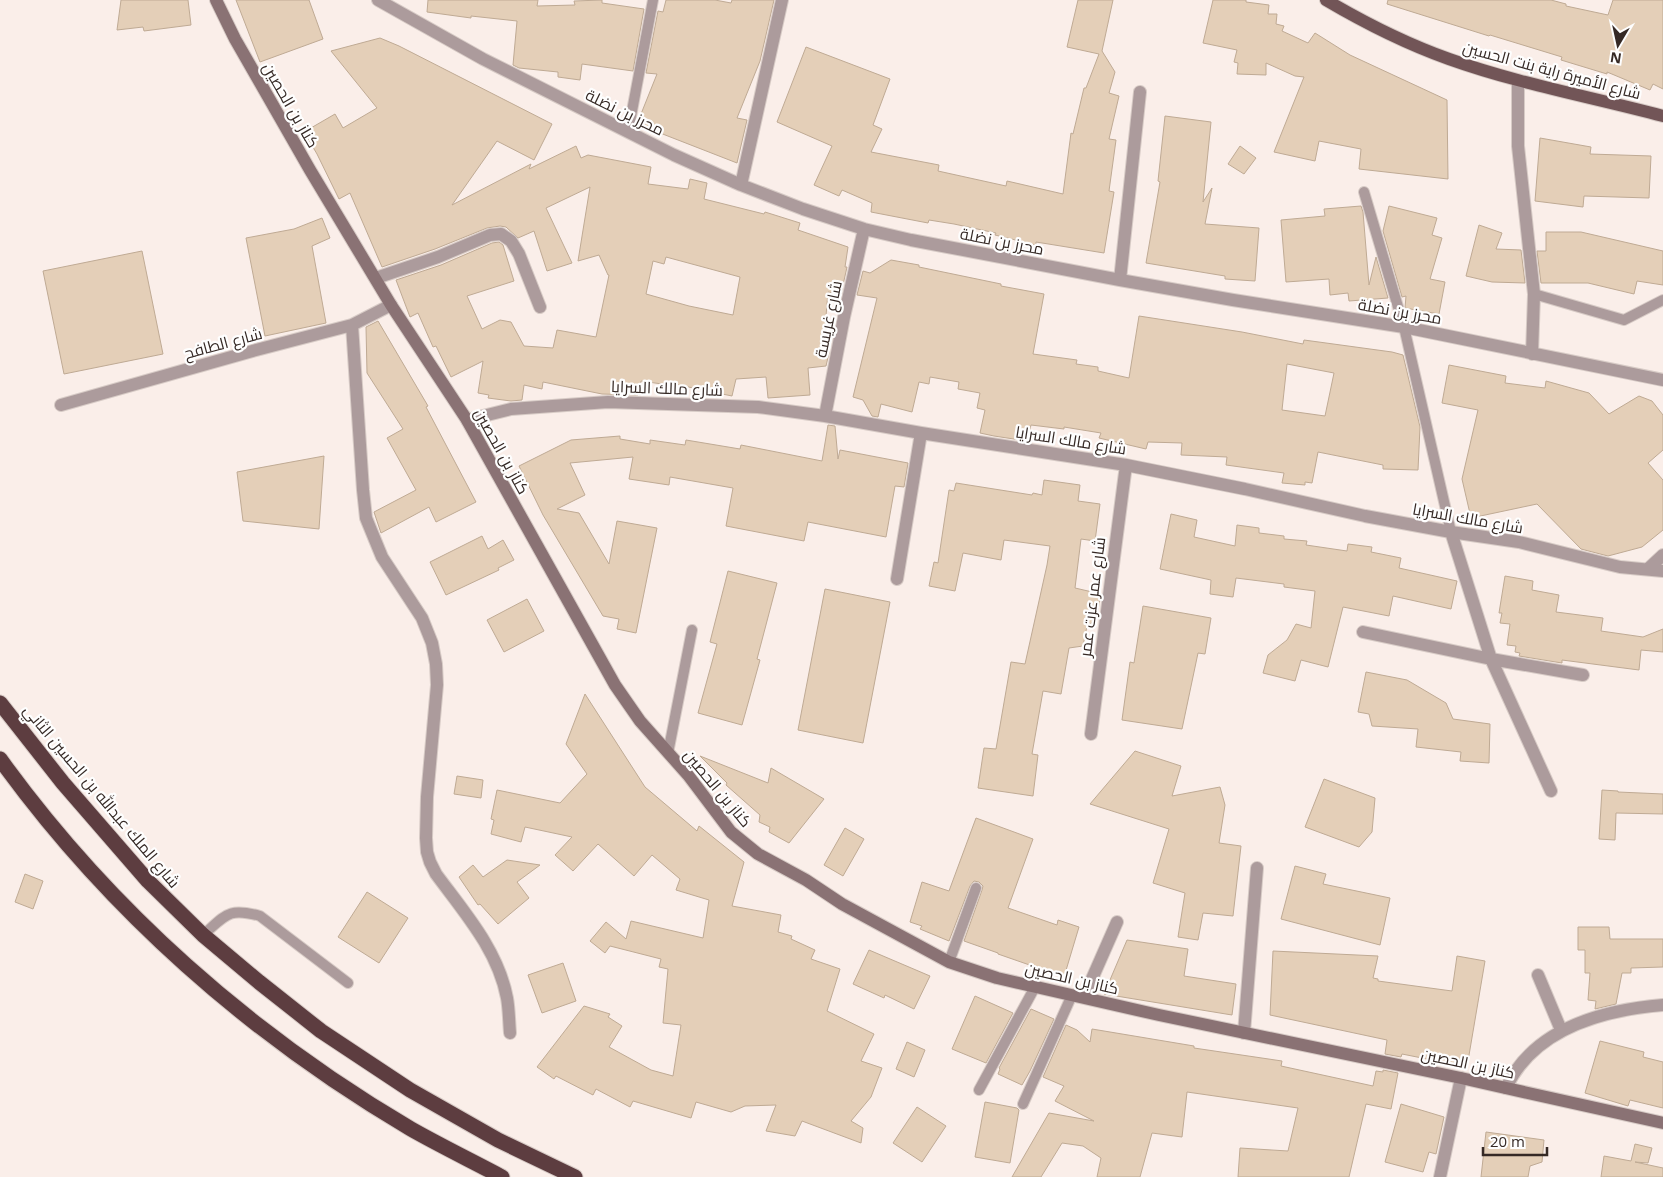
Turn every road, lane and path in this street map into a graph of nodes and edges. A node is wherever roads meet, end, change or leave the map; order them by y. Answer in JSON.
{"nodes":[{"id":1,"x":216,"y":0,"type":"edge"},
{"id":2,"x":378,"y":0,"type":"edge"},
{"id":3,"x":653,"y":0,"type":"edge"},
{"id":4,"x":782,"y":0,"type":"edge"},
{"id":5,"x":1326,"y":0,"type":"edge"},
{"id":6,"x":1518,"y":81,"type":"junction"},
{"id":7,"x":1140,"y":92,"type":"dead end"},
{"id":8,"x":1663,"y":116,"type":"edge"},
{"id":9,"x":628,"y":132,"type":"junction"},
{"id":10,"x":742,"y":184,"type":"junction"},
{"id":11,"x":1364,"y":192,"type":"dead end"},
{"id":12,"x":864,"y":229,"type":"junction"},
{"id":13,"x":376,"y":278,"type":"junction"},
{"id":14,"x":1120,"y":280,"type":"junction"},
{"id":15,"x":1534,"y":294,"type":"junction"},
{"id":16,"x":1663,"y":300,"type":"edge"},
{"id":17,"x":391,"y":305,"type":"junction"},
{"id":18,"x":540,"y":308,"type":"dead end"},
{"id":19,"x":352,"y":325,"type":"junction"},
{"id":20,"x":1404,"y":327,"type":"junction"},
{"id":21,"x":1532,"y":354,"type":"junction"},
{"id":22,"x":1663,"y":380,"type":"edge"},
{"id":23,"x":61,"y":405,"type":"dead end"},
{"id":24,"x":825,"y":416,"type":"junction"},
{"id":25,"x":467,"y":420,"type":"junction"},
{"id":26,"x":921,"y":433,"type":"junction"},
{"id":27,"x":1126,"y":465,"type":"junction"},
{"id":28,"x":1451,"y":532,"type":"junction"},
{"id":29,"x":1663,"y":556,"type":"edge"},
{"id":30,"x":1648,"y":569,"type":"junction"},
{"id":31,"x":1663,"y":571,"type":"edge"},
{"id":32,"x":897,"y":579,"type":"dead end"},
{"id":33,"x":692,"y":630,"type":"dead end"},
{"id":34,"x":1363,"y":632,"type":"dead end"},
{"id":35,"x":1491,"y":659,"type":"junction"},
{"id":36,"x":1583,"y":675,"type":"dead end"},
{"id":37,"x":0,"y":703,"type":"edge"},
{"id":38,"x":1091,"y":734,"type":"dead end"},
{"id":39,"x":668,"y":753,"type":"junction"},
{"id":40,"x":0,"y":759,"type":"edge"},
{"id":41,"x":1551,"y":791,"type":"dead end"},
{"id":42,"x":1257,"y":868,"type":"dead end"},
{"id":43,"x":976,"y":888,"type":"dead end"},
{"id":44,"x":1117,"y":922,"type":"dead end"},
{"id":45,"x":203,"y":935,"type":"junction"},
{"id":46,"x":949,"y":962,"type":"junction"},
{"id":47,"x":1538,"y":975,"type":"dead end"},
{"id":48,"x":348,"y":983,"type":"dead end"},
{"id":49,"x":1035,"y":987,"type":"junction"},
{"id":50,"x":1078,"y":996,"type":"junction"},
{"id":51,"x":1663,"y":1005,"type":"edge"},
{"id":52,"x":1560,"y":1030,"type":"junction"},
{"id":53,"x":510,"y":1033,"type":"dead end"},
{"id":54,"x":1244,"y":1033,"type":"junction"},
{"id":55,"x":1461,"y":1078,"type":"junction"},
{"id":56,"x":1506,"y":1088,"type":"junction"},
{"id":57,"x":978,"y":1090,"type":"dead end"},
{"id":58,"x":1023,"y":1104,"type":"dead end"},
{"id":59,"x":1663,"y":1123,"type":"edge"},
{"id":60,"x":502,"y":1177,"type":"edge"},
{"id":61,"x":576,"y":1177,"type":"edge"},
{"id":62,"x":1440,"y":1177,"type":"edge"}],
"edges":[{"from":1,"to":13,"type":"street","name":"كناز بن الحصين"},
{"from":2,"to":9,"type":"street","name":"محرز بن نضلة"},
{"from":3,"to":9,"type":"lane"},
{"from":4,"to":10,"type":"street"},
{"from":5,"to":6,"type":"main road","name":"شارع الأميرة راية بنت الحسين"},
{"from":6,"to":8,"type":"main road","name":"شارع الأميرة راية بنت الحسين"},
{"from":6,"to":15,"type":"street"},
{"from":7,"to":14,"type":"street"},
{"from":9,"to":10,"type":"street","name":"محرز بن نضلة"},
{"from":10,"to":12,"type":"street","name":"محرز بن نضلة"},
{"from":11,"to":20,"type":"lane"},
{"from":12,"to":14,"type":"street","name":"محرز بن نضلة"},
{"from":12,"to":24,"type":"street","name":"شارع غريسة"},
{"from":13,"to":17,"type":"street","name":"كناز بن الحصين"},
{"from":13,"to":18,"type":"street"},
{"from":14,"to":20,"type":"street","name":"محرز بن نضلة"},
{"from":15,"to":16,"type":"lane"},
{"from":15,"to":21,"type":"street"},
{"from":17,"to":19,"type":"street","name":"شارع الطافح"},
{"from":17,"to":25,"type":"street","name":"كناز بن الحصين"},
{"from":19,"to":23,"type":"street","name":"شارع الطافح"},
{"from":19,"to":53,"type":"street"},
{"from":20,"to":21,"type":"street","name":"محرز بن نضلة"},
{"from":20,"to":28,"type":"lane"},
{"from":21,"to":22,"type":"street","name":"محرز بن نضلة"},
{"from":24,"to":25,"type":"street","name":"شارع مالك السرايا"},
{"from":24,"to":26,"type":"street","name":"شارع مالك السرايا"},
{"from":25,"to":39,"type":"street","name":"كناز بن الحصين"},
{"from":26,"to":27,"type":"street","name":"شارع مالك السرايا"},
{"from":26,"to":32,"type":"street"},
{"from":27,"to":28,"type":"street","name":"شارع مالك السرايا"},
{"from":27,"to":38,"type":"street","name":"شارع عمر عزت عمر"},
{"from":28,"to":30,"type":"street","name":"شارع مالك السرايا"},
{"from":28,"to":35,"type":"street"},
{"from":29,"to":30,"type":"street"},
{"from":30,"to":31,"type":"street","name":"شارع مالك السرايا"},
{"from":33,"to":39,"type":"lane"},
{"from":34,"to":35,"type":"street"},
{"from":35,"to":36,"type":"street"},
{"from":35,"to":41,"type":"street"},
{"from":37,"to":45,"type":"highway","name":"شارع الملك عبدالله بن الحسين الثاني"},
{"from":39,"to":46,"type":"street","name":"كناز بن الحصين"},
{"from":40,"to":60,"type":"highway"},
{"from":42,"to":54,"type":"street"},
{"from":43,"to":46,"type":"lane"},
{"from":44,"to":50,"type":"street"},
{"from":45,"to":48,"type":"lane"},
{"from":45,"to":61,"type":"highway","name":"شارع الملك عبدالله بن الحسين الثاني"},
{"from":46,"to":49,"type":"street","name":"كناز بن الحصين"},
{"from":47,"to":52,"type":"street"},
{"from":49,"to":50,"type":"street","name":"كناز بن الحصين"},
{"from":49,"to":57,"type":"lane"},
{"from":50,"to":54,"type":"street","name":"كناز بن الحصين"},
{"from":50,"to":58,"type":"lane"},
{"from":51,"to":52,"type":"street"},
{"from":52,"to":56,"type":"street"},
{"from":54,"to":55,"type":"street","name":"كناز بن الحصين"},
{"from":55,"to":56,"type":"street","name":"كناز بن الحصين"},
{"from":55,"to":62,"type":"street"},
{"from":56,"to":59,"type":"street","name":"كناز بن الحصين"}]}
